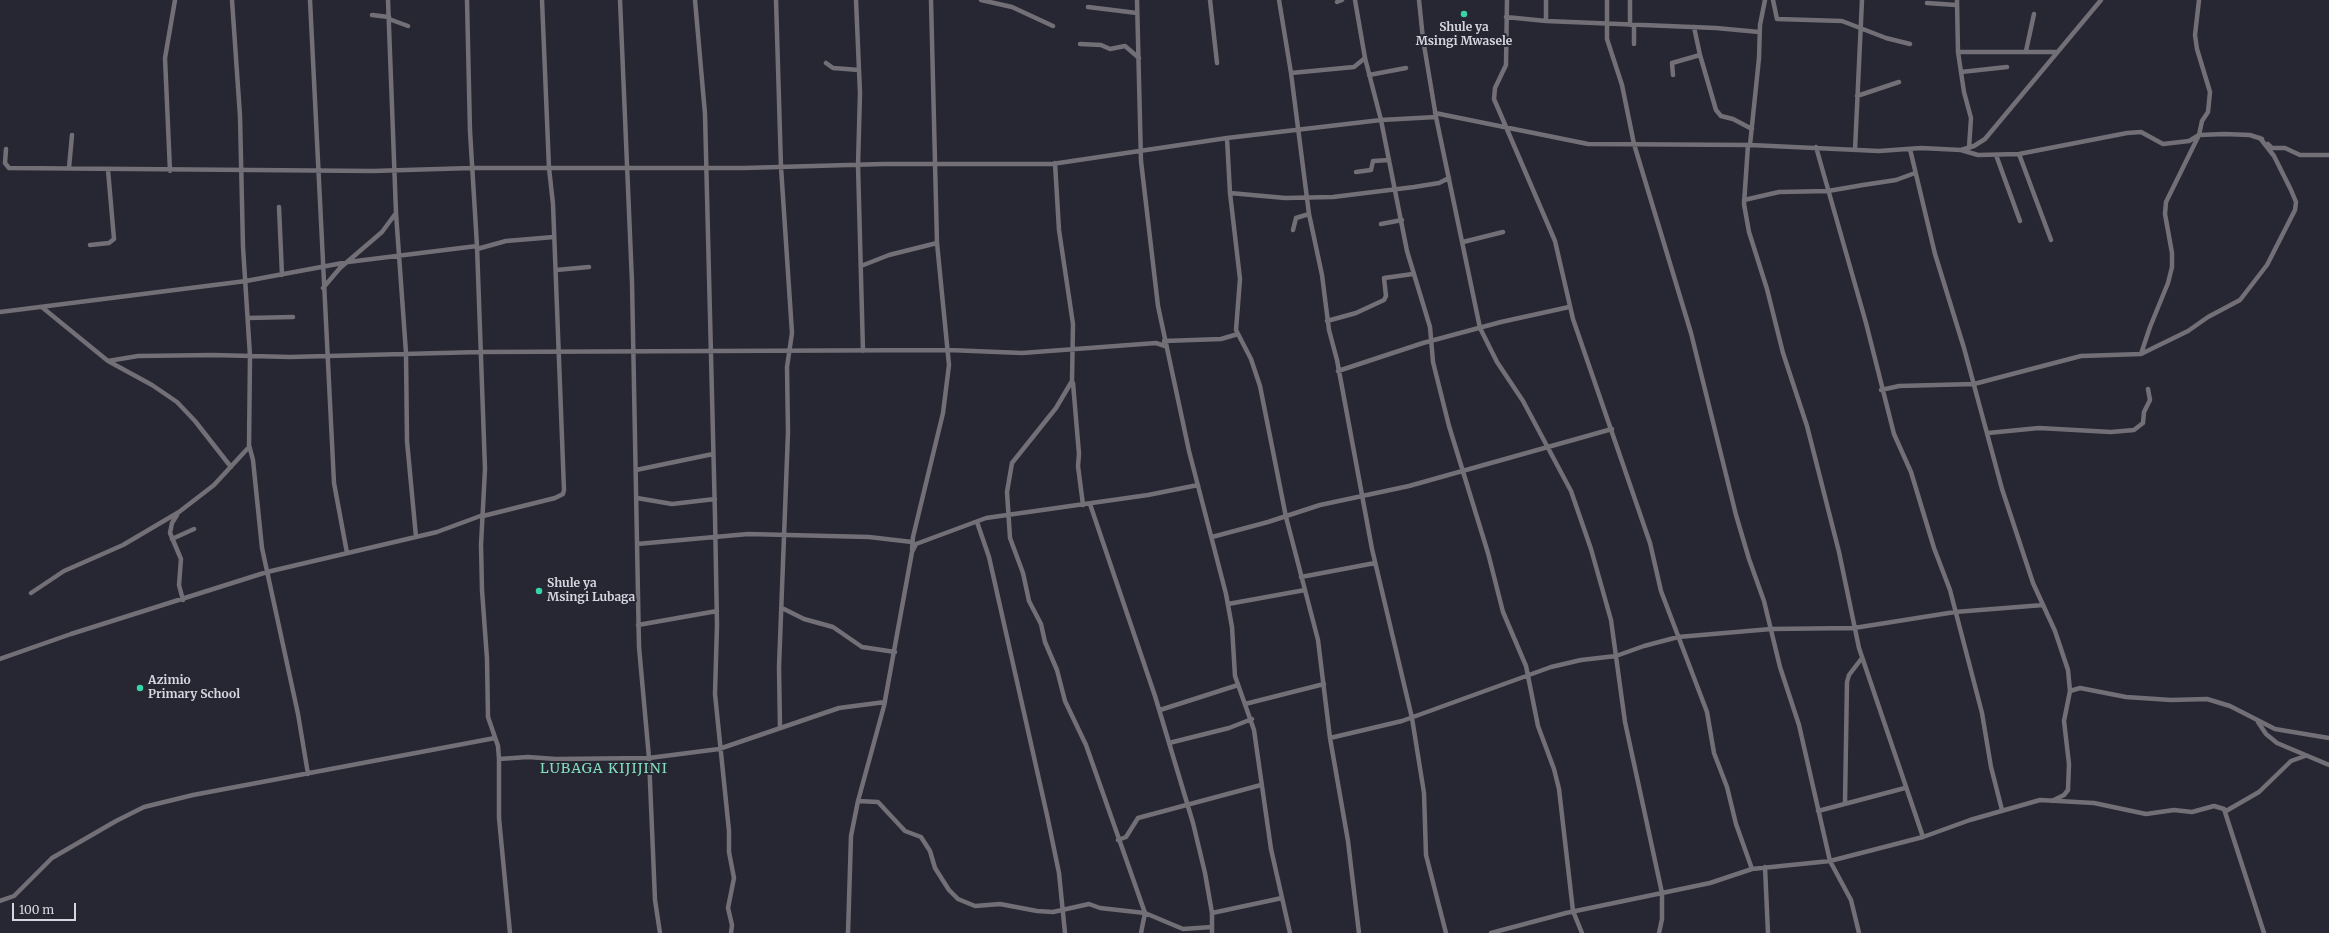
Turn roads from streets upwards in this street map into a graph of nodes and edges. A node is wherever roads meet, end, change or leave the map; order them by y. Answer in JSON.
{"nodes":[{"id":1,"x":175,"y":0,"type":"edge"},
{"id":2,"x":232,"y":0,"type":"edge"},
{"id":3,"x":310,"y":0,"type":"edge"},
{"id":4,"x":388,"y":0,"type":"edge"},
{"id":5,"x":467,"y":0,"type":"edge"},
{"id":6,"x":542,"y":0,"type":"edge"},
{"id":7,"x":547,"y":0,"type":"edge"},
{"id":8,"x":620,"y":0,"type":"edge"},
{"id":9,"x":695,"y":0,"type":"edge"},
{"id":10,"x":776,"y":0,"type":"edge"},
{"id":11,"x":856,"y":0,"type":"edge"},
{"id":12,"x":932,"y":0,"type":"edge"},
{"id":13,"x":981,"y":0,"type":"edge"},
{"id":14,"x":1137,"y":0,"type":"edge"},
{"id":15,"x":1210,"y":0,"type":"edge"},
{"id":16,"x":1279,"y":0,"type":"edge"},
{"id":17,"x":1355,"y":0,"type":"edge"},
{"id":18,"x":1419,"y":0,"type":"edge"},
{"id":19,"x":1507,"y":0,"type":"edge"},
{"id":20,"x":1546,"y":0,"type":"edge"},
{"id":21,"x":1607,"y":0,"type":"edge"},
{"id":22,"x":1630,"y":0,"type":"edge"},
{"id":23,"x":1765,"y":0,"type":"edge"},
{"id":24,"x":1772,"y":0,"type":"edge"},
{"id":25,"x":1862,"y":0,"type":"edge"},
{"id":26,"x":2101,"y":0,"type":"edge"},
{"id":27,"x":2199,"y":0,"type":"edge"},
{"id":28,"x":1956,"y":2,"type":"edge"},
{"id":29,"x":1927,"y":3,"type":"dead end"},
{"id":30,"x":542,"y":6,"type":"junction"},
{"id":31,"x":1088,"y":6,"type":"dead end"},
{"id":32,"x":1137,"y":13,"type":"junction"},
{"id":33,"x":2034,"y":14,"type":"dead end"},
{"id":34,"x":372,"y":15,"type":"dead end"},
{"id":35,"x":1506,"y":17,"type":"junction"},
{"id":36,"x":389,"y":18,"type":"junction"},
{"id":37,"x":1546,"y":21,"type":"junction"},
{"id":38,"x":1605,"y":24,"type":"junction"},
{"id":39,"x":1632,"y":25,"type":"junction"},
{"id":40,"x":408,"y":26,"type":"dead end"},
{"id":41,"x":1053,"y":26,"type":"dead end"},
{"id":42,"x":1694,"y":27,"type":"junction"},
{"id":43,"x":1860,"y":28,"type":"junction"},
{"id":44,"x":1759,"y":32,"type":"junction"},
{"id":45,"x":1080,"y":44,"type":"dead end"},
{"id":46,"x":1634,"y":44,"type":"dead end"},
{"id":47,"x":1910,"y":44,"type":"dead end"},
{"id":48,"x":2026,"y":50,"type":"junction"},
{"id":49,"x":1958,"y":52,"type":"junction"},
{"id":50,"x":2056,"y":52,"type":"junction"},
{"id":51,"x":1700,"y":55,"type":"junction"},
{"id":52,"x":1139,"y":58,"type":"junction"},
{"id":53,"x":1365,"y":58,"type":"junction"},
{"id":54,"x":826,"y":63,"type":"dead end"},
{"id":55,"x":1217,"y":63,"type":"dead end"},
{"id":56,"x":2007,"y":67,"type":"dead end"},
{"id":57,"x":1406,"y":68,"type":"dead end"},
{"id":58,"x":859,"y":70,"type":"junction"},
{"id":59,"x":1961,"y":72,"type":"junction"},
{"id":60,"x":1291,"y":73,"type":"junction"},
{"id":61,"x":1369,"y":75,"type":"junction"},
{"id":62,"x":1673,"y":75,"type":"dead end"},
{"id":63,"x":1899,"y":82,"type":"dead end"},
{"id":64,"x":1857,"y":96,"type":"junction"},
{"id":65,"x":1436,"y":115,"type":"junction"},
{"id":66,"x":1381,"y":120,"type":"junction"},
{"id":67,"x":1504,"y":127,"type":"junction"},
{"id":68,"x":1752,"y":129,"type":"junction"},
{"id":69,"x":1299,"y":131,"type":"junction"},
{"id":70,"x":72,"y":135,"type":"dead end"},
{"id":71,"x":2199,"y":135,"type":"junction"},
{"id":72,"x":1227,"y":138,"type":"junction"},
{"id":73,"x":2260,"y":138,"type":"junction"},
{"id":74,"x":1634,"y":144,"type":"junction"},
{"id":75,"x":1749,"y":145,"type":"junction"},
{"id":76,"x":1816,"y":147,"type":"junction"},
{"id":77,"x":1969,"y":148,"type":"junction"},
{"id":78,"x":6,"y":149,"type":"dead end"},
{"id":79,"x":1910,"y":149,"type":"junction"},
{"id":80,"x":1855,"y":150,"type":"junction"},
{"id":81,"x":1961,"y":150,"type":"junction"},
{"id":82,"x":1141,"y":151,"type":"junction"},
{"id":83,"x":2019,"y":154,"type":"junction"},
{"id":84,"x":1996,"y":155,"type":"junction"},
{"id":85,"x":2329,"y":155,"type":"edge"},
{"id":86,"x":1388,"y":160,"type":"junction"},
{"id":87,"x":1055,"y":163,"type":"junction"},
{"id":88,"x":858,"y":165,"type":"junction"},
{"id":89,"x":936,"y":165,"type":"junction"},
{"id":90,"x":627,"y":167,"type":"junction"},
{"id":91,"x":781,"y":167,"type":"junction"},
{"id":92,"x":69,"y":168,"type":"junction"},
{"id":93,"x":472,"y":168,"type":"junction"},
{"id":94,"x":549,"y":168,"type":"junction"},
{"id":95,"x":705,"y":168,"type":"junction"},
{"id":96,"x":108,"y":170,"type":"junction"},
{"id":97,"x":170,"y":171,"type":"junction"},
{"id":98,"x":320,"y":171,"type":"junction"},
{"id":99,"x":396,"y":171,"type":"junction"},
{"id":100,"x":242,"y":172,"type":"junction"},
{"id":101,"x":1356,"y":172,"type":"dead end"},
{"id":102,"x":1915,"y":173,"type":"junction"},
{"id":103,"x":1449,"y":178,"type":"junction"},
{"id":104,"x":1395,"y":190,"type":"junction"},
{"id":105,"x":1828,"y":191,"type":"junction"},
{"id":106,"x":1230,"y":193,"type":"junction"},
{"id":107,"x":1308,"y":196,"type":"junction"},
{"id":108,"x":1744,"y":200,"type":"junction"},
{"id":109,"x":279,"y":207,"type":"dead end"},
{"id":110,"x":396,"y":213,"type":"junction"},
{"id":111,"x":1309,"y":214,"type":"junction"},
{"id":112,"x":1402,"y":220,"type":"junction"},
{"id":113,"x":2020,"y":221,"type":"dead end"},
{"id":114,"x":1381,"y":224,"type":"dead end"},
{"id":115,"x":1293,"y":230,"type":"dead end"},
{"id":116,"x":1503,"y":232,"type":"dead end"},
{"id":117,"x":554,"y":237,"type":"junction"},
{"id":118,"x":2051,"y":240,"type":"dead end"},
{"id":119,"x":1463,"y":242,"type":"junction"},
{"id":120,"x":937,"y":243,"type":"junction"},
{"id":121,"x":90,"y":245,"type":"dead end"},
{"id":122,"x":477,"y":248,"type":"junction"},
{"id":123,"x":400,"y":256,"type":"junction"},
{"id":124,"x":348,"y":262,"type":"junction"},
{"id":125,"x":589,"y":266,"type":"dead end"},
{"id":126,"x":861,"y":266,"type":"junction"},
{"id":127,"x":323,"y":267,"type":"junction"},
{"id":128,"x":556,"y":270,"type":"junction"},
{"id":129,"x":1413,"y":274,"type":"junction"},
{"id":130,"x":282,"y":275,"type":"junction"},
{"id":131,"x":246,"y":280,"type":"junction"},
{"id":132,"x":324,"y":288,"type":"junction"},
{"id":133,"x":1569,"y":307,"type":"junction"},
{"id":134,"x":43,"y":308,"type":"junction"},
{"id":135,"x":0,"y":312,"type":"edge"},
{"id":136,"x":293,"y":317,"type":"dead end"},
{"id":137,"x":248,"y":318,"type":"junction"},
{"id":138,"x":1327,"y":321,"type":"junction"},
{"id":139,"x":1480,"y":328,"type":"junction"},
{"id":140,"x":1163,"y":334,"type":"junction"},
{"id":141,"x":1238,"y":334,"type":"junction"},
{"id":142,"x":1164,"y":340,"type":"junction"},
{"id":143,"x":1432,"y":340,"type":"junction"},
{"id":144,"x":1156,"y":343,"type":"junction"},
{"id":145,"x":1165,"y":346,"type":"junction"},
{"id":146,"x":1073,"y":348,"type":"junction"},
{"id":147,"x":791,"y":350,"type":"junction"},
{"id":148,"x":949,"y":350,"type":"junction"},
{"id":149,"x":863,"y":351,"type":"junction"},
{"id":150,"x":480,"y":352,"type":"junction"},
{"id":151,"x":633,"y":352,"type":"junction"},
{"id":152,"x":710,"y":352,"type":"junction"},
{"id":153,"x":406,"y":353,"type":"junction"},
{"id":154,"x":559,"y":353,"type":"junction"},
{"id":155,"x":2141,"y":354,"type":"junction"},
{"id":156,"x":250,"y":356,"type":"junction"},
{"id":157,"x":328,"y":356,"type":"junction"},
{"id":158,"x":108,"y":360,"type":"junction"},
{"id":159,"x":1338,"y":371,"type":"junction"},
{"id":160,"x":1072,"y":381,"type":"junction"},
{"id":161,"x":1974,"y":384,"type":"junction"},
{"id":162,"x":1881,"y":390,"type":"junction"},
{"id":163,"x":2148,"y":390,"type":"dead end"},
{"id":164,"x":1612,"y":430,"type":"junction"},
{"id":165,"x":1988,"y":433,"type":"junction"},
{"id":166,"x":249,"y":444,"type":"junction"},
{"id":167,"x":1547,"y":447,"type":"junction"},
{"id":168,"x":714,"y":454,"type":"junction"},
{"id":169,"x":231,"y":467,"type":"junction"},
{"id":170,"x":636,"y":470,"type":"junction"},
{"id":171,"x":1461,"y":472,"type":"junction"},
{"id":172,"x":1198,"y":485,"type":"junction"},
{"id":173,"x":1361,"y":495,"type":"junction"},
{"id":174,"x":637,"y":498,"type":"junction"},
{"id":175,"x":715,"y":499,"type":"junction"},
{"id":176,"x":1083,"y":504,"type":"junction"},
{"id":177,"x":1090,"y":504,"type":"junction"},
{"id":178,"x":179,"y":512,"type":"junction"},
{"id":179,"x":1008,"y":514,"type":"junction"},
{"id":180,"x":483,"y":515,"type":"junction"},
{"id":181,"x":1286,"y":517,"type":"junction"},
{"id":182,"x":977,"y":522,"type":"junction"},
{"id":183,"x":194,"y":529,"type":"dead end"},
{"id":184,"x":716,"y":536,"type":"junction"},
{"id":185,"x":785,"y":536,"type":"junction"},
{"id":186,"x":416,"y":537,"type":"junction"},
{"id":187,"x":1212,"y":537,"type":"junction"},
{"id":188,"x":172,"y":538,"type":"junction"},
{"id":189,"x":912,"y":542,"type":"junction"},
{"id":190,"x":637,"y":544,"type":"junction"},
{"id":191,"x":912,"y":552,"type":"junction"},
{"id":192,"x":347,"y":553,"type":"junction"},
{"id":193,"x":1375,"y":563,"type":"junction"},
{"id":194,"x":266,"y":572,"type":"junction"},
{"id":195,"x":1301,"y":578,"type":"junction"},
{"id":196,"x":1305,"y":590,"type":"junction"},
{"id":197,"x":31,"y":593,"type":"dead end"},
{"id":198,"x":183,"y":600,"type":"junction"},
{"id":199,"x":1228,"y":604,"type":"junction"},
{"id":200,"x":2042,"y":605,"type":"junction"},
{"id":201,"x":782,"y":608,"type":"junction"},
{"id":202,"x":717,"y":611,"type":"junction"},
{"id":203,"x":1955,"y":612,"type":"junction"},
{"id":204,"x":638,"y":625,"type":"junction"},
{"id":205,"x":1854,"y":628,"type":"junction"},
{"id":206,"x":1771,"y":630,"type":"junction"},
{"id":207,"x":1678,"y":637,"type":"junction"},
{"id":208,"x":895,"y":652,"type":"junction"},
{"id":209,"x":1616,"y":656,"type":"junction"},
{"id":210,"x":1862,"y":658,"type":"junction"},
{"id":211,"x":0,"y":659,"type":"edge"},
{"id":212,"x":1527,"y":674,"type":"junction"},
{"id":213,"x":1324,"y":684,"type":"junction"},
{"id":214,"x":1238,"y":685,"type":"junction"},
{"id":215,"x":2070,"y":691,"type":"junction"},
{"id":216,"x":885,"y":702,"type":"junction"},
{"id":217,"x":1245,"y":704,"type":"junction"},
{"id":218,"x":1160,"y":710,"type":"junction"},
{"id":219,"x":1412,"y":718,"type":"junction"},
{"id":220,"x":1252,"y":719,"type":"junction"},
{"id":221,"x":2258,"y":722,"type":"junction"},
{"id":222,"x":780,"y":728,"type":"junction"},
{"id":223,"x":496,"y":738,"type":"junction"},
{"id":224,"x":1330,"y":738,"type":"junction"},
{"id":225,"x":2329,"y":738,"type":"edge"},
{"id":226,"x":1170,"y":743,"type":"junction"},
{"id":227,"x":719,"y":749,"type":"junction"},
{"id":228,"x":2305,"y":756,"type":"junction"},
{"id":229,"x":649,"y":758,"type":"junction"},
{"id":230,"x":499,"y":759,"type":"junction"},
{"id":231,"x":2329,"y":765,"type":"edge"},
{"id":232,"x":308,"y":774,"type":"junction"},
{"id":233,"x":1261,"y":785,"type":"junction"},
{"id":234,"x":1905,"y":788,"type":"junction"},
{"id":235,"x":858,"y":801,"type":"junction"},
{"id":236,"x":2051,"y":801,"type":"junction"},
{"id":237,"x":1846,"y":803,"type":"junction"},
{"id":238,"x":1187,"y":805,"type":"junction"},
{"id":239,"x":1818,"y":810,"type":"junction"},
{"id":240,"x":2002,"y":810,"type":"junction"},
{"id":241,"x":2226,"y":811,"type":"junction"},
{"id":242,"x":1923,"y":837,"type":"junction"},
{"id":243,"x":1118,"y":840,"type":"junction"},
{"id":244,"x":1830,"y":862,"type":"junction"},
{"id":245,"x":1764,"y":867,"type":"junction"},
{"id":246,"x":1752,"y":869,"type":"junction"},
{"id":247,"x":1662,"y":894,"type":"junction"},
{"id":248,"x":1282,"y":898,"type":"junction"},
{"id":249,"x":0,"y":901,"type":"edge"},
{"id":250,"x":1063,"y":911,"type":"junction"},
{"id":251,"x":1572,"y":911,"type":"junction"},
{"id":252,"x":1145,"y":913,"type":"junction"},
{"id":253,"x":1212,"y":913,"type":"junction"},
{"id":254,"x":1212,"y":927,"type":"junction"},
{"id":255,"x":510,"y":933,"type":"edge"},
{"id":256,"x":660,"y":933,"type":"edge"},
{"id":257,"x":731,"y":933,"type":"edge"},
{"id":258,"x":848,"y":933,"type":"edge"},
{"id":259,"x":1065,"y":933,"type":"edge"},
{"id":260,"x":1141,"y":933,"type":"edge"},
{"id":261,"x":1212,"y":933,"type":"edge"},
{"id":262,"x":1290,"y":933,"type":"edge"},
{"id":263,"x":1359,"y":933,"type":"edge"},
{"id":264,"x":1446,"y":933,"type":"edge"},
{"id":265,"x":1491,"y":933,"type":"edge"},
{"id":266,"x":1582,"y":933,"type":"edge"},
{"id":267,"x":1659,"y":933,"type":"edge"},
{"id":268,"x":1768,"y":933,"type":"edge"},
{"id":269,"x":1859,"y":933,"type":"edge"},
{"id":270,"x":2264,"y":933,"type":"edge"}],
"edges":[{"from":1,"to":97,"type":"street"},
{"from":2,"to":100,"type":"street"},
{"from":3,"to":98,"type":"street"},
{"from":4,"to":36,"type":"street"},
{"from":5,"to":93,"type":"street"},
{"from":6,"to":30,"type":"street"},
{"from":7,"to":30,"type":"street"},
{"from":8,"to":90,"type":"street"},
{"from":9,"to":95,"type":"street"},
{"from":10,"to":91,"type":"street"},
{"from":11,"to":58,"type":"street"},
{"from":12,"to":89,"type":"street"},
{"from":13,"to":41,"type":"street"},
{"from":14,"to":32,"type":"street"},
{"from":15,"to":55,"type":"street"},
{"from":16,"to":60,"type":"street"},
{"from":17,"to":53,"type":"street"},
{"from":18,"to":65,"type":"street"},
{"from":19,"to":35,"type":"street"},
{"from":20,"to":37,"type":"street"},
{"from":21,"to":38,"type":"street"},
{"from":22,"to":39,"type":"street"},
{"from":23,"to":44,"type":"street"},
{"from":24,"to":43,"type":"street"},
{"from":25,"to":43,"type":"street"},
{"from":26,"to":50,"type":"street"},
{"from":27,"to":71,"type":"street"},
{"from":28,"to":29,"type":"street"},
{"from":28,"to":49,"type":"street"},
{"from":30,"to":94,"type":"street"},
{"from":31,"to":32,"type":"street"},
{"from":32,"to":52,"type":"street"},
{"from":33,"to":48,"type":"street"},
{"from":34,"to":36,"type":"street"},
{"from":35,"to":37,"type":"street"},
{"from":35,"to":67,"type":"street"},
{"from":36,"to":40,"type":"street"},
{"from":36,"to":99,"type":"street"},
{"from":37,"to":38,"type":"street"},
{"from":38,"to":39,"type":"street"},
{"from":38,"to":74,"type":"street"},
{"from":39,"to":42,"type":"street"},
{"from":39,"to":46,"type":"street"},
{"from":42,"to":44,"type":"street"},
{"from":42,"to":51,"type":"street"},
{"from":43,"to":47,"type":"street"},
{"from":43,"to":64,"type":"street"},
{"from":44,"to":68,"type":"street"},
{"from":45,"to":52,"type":"street"},
{"from":48,"to":49,"type":"street"},
{"from":48,"to":50,"type":"street"},
{"from":49,"to":59,"type":"street"},
{"from":50,"to":77,"type":"street"},
{"from":51,"to":62,"type":"street"},
{"from":51,"to":68,"type":"street"},
{"from":52,"to":82,"type":"street"},
{"from":53,"to":60,"type":"street"},
{"from":53,"to":61,"type":"street"},
{"from":54,"to":58,"type":"street"},
{"from":56,"to":59,"type":"street"},
{"from":57,"to":61,"type":"street"},
{"from":58,"to":88,"type":"street"},
{"from":59,"to":77,"type":"street"},
{"from":60,"to":69,"type":"street"},
{"from":61,"to":66,"type":"street"},
{"from":63,"to":64,"type":"street"},
{"from":64,"to":80,"type":"street"},
{"from":65,"to":66,"type":"street"},
{"from":65,"to":67,"type":"street"},
{"from":65,"to":103,"type":"street"},
{"from":66,"to":69,"type":"street"},
{"from":66,"to":86,"type":"street"},
{"from":67,"to":74,"type":"street"},
{"from":67,"to":133,"type":"street"},
{"from":68,"to":75,"type":"street"},
{"from":69,"to":72,"type":"street"},
{"from":69,"to":107,"type":"street"},
{"from":70,"to":92,"type":"street"},
{"from":71,"to":73,"type":"street"},
{"from":71,"to":83,"type":"street"},
{"from":71,"to":155,"type":"street"},
{"from":72,"to":82,"type":"street"},
{"from":72,"to":106,"type":"street"},
{"from":73,"to":85,"type":"street"},
{"from":73,"to":155,"type":"street"},
{"from":74,"to":75,"type":"street"},
{"from":74,"to":206,"type":"street"},
{"from":75,"to":76,"type":"street"},
{"from":75,"to":108,"type":"street"},
{"from":76,"to":80,"type":"street"},
{"from":76,"to":105,"type":"street"},
{"from":77,"to":81,"type":"street"},
{"from":78,"to":92,"type":"street"},
{"from":79,"to":80,"type":"street"},
{"from":79,"to":81,"type":"street"},
{"from":79,"to":102,"type":"street"},
{"from":81,"to":84,"type":"street"},
{"from":82,"to":87,"type":"street"},
{"from":82,"to":140,"type":"street"},
{"from":83,"to":84,"type":"street"},
{"from":83,"to":118,"type":"street"},
{"from":84,"to":113,"type":"street"},
{"from":86,"to":101,"type":"street"},
{"from":86,"to":104,"type":"street"},
{"from":87,"to":89,"type":"street"},
{"from":87,"to":146,"type":"street"},
{"from":88,"to":89,"type":"street"},
{"from":88,"to":91,"type":"street"},
{"from":88,"to":126,"type":"street"},
{"from":89,"to":120,"type":"street"},
{"from":90,"to":94,"type":"street"},
{"from":90,"to":95,"type":"street"},
{"from":90,"to":151,"type":"street"},
{"from":91,"to":95,"type":"street"},
{"from":91,"to":147,"type":"street"},
{"from":92,"to":96,"type":"street"},
{"from":93,"to":94,"type":"street"},
{"from":93,"to":99,"type":"street"},
{"from":93,"to":122,"type":"street"},
{"from":94,"to":117,"type":"street"},
{"from":95,"to":152,"type":"street"},
{"from":96,"to":97,"type":"street"},
{"from":96,"to":121,"type":"street"},
{"from":97,"to":100,"type":"street"},
{"from":98,"to":99,"type":"street"},
{"from":98,"to":100,"type":"street"},
{"from":98,"to":127,"type":"street"},
{"from":99,"to":110,"type":"street"},
{"from":100,"to":131,"type":"street"},
{"from":102,"to":105,"type":"street"},
{"from":102,"to":161,"type":"street"},
{"from":103,"to":104,"type":"street"},
{"from":103,"to":119,"type":"street"},
{"from":104,"to":107,"type":"street"},
{"from":104,"to":112,"type":"street"},
{"from":105,"to":108,"type":"street"},
{"from":105,"to":162,"type":"street"},
{"from":106,"to":107,"type":"street"},
{"from":106,"to":141,"type":"street"},
{"from":107,"to":111,"type":"street"},
{"from":108,"to":205,"type":"street"},
{"from":109,"to":130,"type":"street"},
{"from":110,"to":123,"type":"street"},
{"from":110,"to":124,"type":"street"},
{"from":111,"to":115,"type":"street"},
{"from":111,"to":138,"type":"street"},
{"from":112,"to":114,"type":"street"},
{"from":112,"to":129,"type":"street"},
{"from":116,"to":119,"type":"street"},
{"from":117,"to":122,"type":"street"},
{"from":117,"to":128,"type":"street"},
{"from":119,"to":139,"type":"street"},
{"from":120,"to":126,"type":"street"},
{"from":120,"to":148,"type":"street"},
{"from":122,"to":123,"type":"street"},
{"from":122,"to":150,"type":"street"},
{"from":123,"to":124,"type":"street"},
{"from":123,"to":153,"type":"street"},
{"from":124,"to":127,"type":"street"},
{"from":124,"to":132,"type":"street"},
{"from":125,"to":128,"type":"street"},
{"from":126,"to":149,"type":"street"},
{"from":127,"to":130,"type":"street"},
{"from":127,"to":132,"type":"street"},
{"from":128,"to":154,"type":"street"},
{"from":129,"to":138,"type":"street"},
{"from":129,"to":143,"type":"street"},
{"from":130,"to":131,"type":"street"},
{"from":131,"to":134,"type":"street"},
{"from":131,"to":137,"type":"street"},
{"from":132,"to":157,"type":"street"},
{"from":133,"to":139,"type":"street"},
{"from":133,"to":164,"type":"street"},
{"from":134,"to":135,"type":"street"},
{"from":134,"to":158,"type":"street"},
{"from":136,"to":137,"type":"street"},
{"from":137,"to":156,"type":"street"},
{"from":138,"to":159,"type":"street"},
{"from":139,"to":143,"type":"street"},
{"from":139,"to":167,"type":"street"},
{"from":140,"to":142,"type":"street"},
{"from":140,"to":144,"type":"street"},
{"from":141,"to":142,"type":"street"},
{"from":141,"to":181,"type":"street"},
{"from":142,"to":145,"type":"street"},
{"from":143,"to":159,"type":"street"},
{"from":143,"to":171,"type":"street"},
{"from":144,"to":145,"type":"street"},
{"from":144,"to":146,"type":"street"},
{"from":145,"to":172,"type":"street"},
{"from":146,"to":148,"type":"street"},
{"from":146,"to":160,"type":"street"},
{"from":147,"to":149,"type":"street"},
{"from":147,"to":152,"type":"street"},
{"from":147,"to":185,"type":"street"},
{"from":148,"to":149,"type":"street"},
{"from":148,"to":189,"type":"street"},
{"from":150,"to":153,"type":"street"},
{"from":150,"to":154,"type":"street"},
{"from":150,"to":180,"type":"street"},
{"from":151,"to":152,"type":"street"},
{"from":151,"to":154,"type":"street"},
{"from":151,"to":170,"type":"street"},
{"from":152,"to":168,"type":"street"},
{"from":153,"to":157,"type":"street"},
{"from":153,"to":186,"type":"street"},
{"from":154,"to":180,"type":"street"},
{"from":155,"to":161,"type":"street"},
{"from":156,"to":157,"type":"street"},
{"from":156,"to":158,"type":"street"},
{"from":156,"to":166,"type":"street"},
{"from":157,"to":192,"type":"street"},
{"from":158,"to":169,"type":"street"},
{"from":159,"to":173,"type":"street"},
{"from":160,"to":176,"type":"street"},
{"from":160,"to":179,"type":"street"},
{"from":161,"to":162,"type":"street"},
{"from":161,"to":165,"type":"street"},
{"from":162,"to":203,"type":"street"},
{"from":163,"to":165,"type":"street"},
{"from":164,"to":167,"type":"street"},
{"from":164,"to":207,"type":"street"},
{"from":165,"to":200,"type":"street"},
{"from":166,"to":169,"type":"street"},
{"from":166,"to":194,"type":"street"},
{"from":167,"to":171,"type":"street"},
{"from":167,"to":209,"type":"street"},
{"from":168,"to":170,"type":"street"},
{"from":168,"to":175,"type":"street"},
{"from":169,"to":178,"type":"street"},
{"from":170,"to":174,"type":"street"},
{"from":171,"to":173,"type":"street"},
{"from":171,"to":212,"type":"street"},
{"from":172,"to":177,"type":"street"},
{"from":172,"to":187,"type":"street"},
{"from":173,"to":181,"type":"street"},
{"from":173,"to":193,"type":"street"},
{"from":174,"to":175,"type":"street"},
{"from":174,"to":190,"type":"street"},
{"from":175,"to":184,"type":"street"},
{"from":176,"to":177,"type":"street"},
{"from":176,"to":179,"type":"street"},
{"from":177,"to":218,"type":"street"},
{"from":178,"to":188,"type":"street"},
{"from":178,"to":197,"type":"street"},
{"from":179,"to":182,"type":"street"},
{"from":179,"to":243,"type":"street"},
{"from":180,"to":186,"type":"street"},
{"from":180,"to":223,"type":"street"},
{"from":181,"to":187,"type":"street"},
{"from":181,"to":195,"type":"street"},
{"from":182,"to":191,"type":"street"},
{"from":182,"to":250,"type":"street"},
{"from":183,"to":188,"type":"street"},
{"from":184,"to":185,"type":"street"},
{"from":184,"to":190,"type":"street"},
{"from":184,"to":202,"type":"street"},
{"from":185,"to":189,"type":"street"},
{"from":185,"to":201,"type":"street"},
{"from":186,"to":192,"type":"street"},
{"from":187,"to":199,"type":"street"},
{"from":188,"to":198,"type":"street"},
{"from":189,"to":191,"type":"street"},
{"from":190,"to":204,"type":"street"},
{"from":191,"to":208,"type":"street"},
{"from":192,"to":194,"type":"street"},
{"from":193,"to":195,"type":"street"},
{"from":193,"to":219,"type":"street"},
{"from":194,"to":198,"type":"street"},
{"from":194,"to":232,"type":"street"},
{"from":195,"to":196,"type":"street"},
{"from":196,"to":199,"type":"street"},
{"from":196,"to":213,"type":"street"},
{"from":198,"to":211,"type":"street"},
{"from":199,"to":214,"type":"street"},
{"from":200,"to":203,"type":"street"},
{"from":200,"to":215,"type":"street"},
{"from":201,"to":208,"type":"street"},
{"from":201,"to":222,"type":"street"},
{"from":202,"to":204,"type":"street"},
{"from":202,"to":227,"type":"street"},
{"from":203,"to":205,"type":"street"},
{"from":203,"to":240,"type":"street"},
{"from":204,"to":229,"type":"street"},
{"from":205,"to":206,"type":"street"},
{"from":205,"to":210,"type":"street"},
{"from":206,"to":207,"type":"street"},
{"from":206,"to":239,"type":"street"},
{"from":207,"to":209,"type":"street"},
{"from":207,"to":246,"type":"street"},
{"from":208,"to":216,"type":"street"},
{"from":209,"to":212,"type":"street"},
{"from":209,"to":247,"type":"street"},
{"from":210,"to":234,"type":"street"},
{"from":210,"to":237,"type":"street"},
{"from":212,"to":219,"type":"street"},
{"from":212,"to":251,"type":"street"},
{"from":213,"to":217,"type":"street"},
{"from":213,"to":224,"type":"street"},
{"from":214,"to":217,"type":"street"},
{"from":214,"to":218,"type":"street"},
{"from":215,"to":221,"type":"street"},
{"from":215,"to":236,"type":"street"},
{"from":216,"to":222,"type":"street"},
{"from":216,"to":235,"type":"street"},
{"from":217,"to":220,"type":"street"},
{"from":218,"to":226,"type":"street"},
{"from":219,"to":224,"type":"street"},
{"from":219,"to":264,"type":"street"},
{"from":220,"to":226,"type":"street"},
{"from":220,"to":233,"type":"street"},
{"from":221,"to":225,"type":"street"},
{"from":221,"to":228,"type":"street"},
{"from":222,"to":227,"type":"street"},
{"from":223,"to":230,"type":"street"},
{"from":223,"to":232,"type":"street"},
{"from":224,"to":263,"type":"street"},
{"from":226,"to":238,"type":"street"},
{"from":227,"to":229,"type":"street"},
{"from":227,"to":257,"type":"street"},
{"from":228,"to":231,"type":"street"},
{"from":228,"to":241,"type":"street"},
{"from":229,"to":230,"type":"street"},
{"from":229,"to":256,"type":"street"},
{"from":230,"to":255,"type":"street"},
{"from":232,"to":249,"type":"street"},
{"from":233,"to":238,"type":"street"},
{"from":233,"to":248,"type":"street"},
{"from":234,"to":237,"type":"street"},
{"from":234,"to":242,"type":"street"},
{"from":235,"to":250,"type":"street"},
{"from":235,"to":258,"type":"street"},
{"from":236,"to":240,"type":"street"},
{"from":236,"to":241,"type":"street"},
{"from":237,"to":239,"type":"street"},
{"from":238,"to":243,"type":"street"},
{"from":238,"to":253,"type":"street"},
{"from":239,"to":244,"type":"street"},
{"from":240,"to":242,"type":"street"},
{"from":241,"to":270,"type":"street"},
{"from":242,"to":244,"type":"street"},
{"from":243,"to":252,"type":"street"},
{"from":244,"to":245,"type":"street"},
{"from":244,"to":269,"type":"street"},
{"from":245,"to":246,"type":"street"},
{"from":245,"to":268,"type":"street"},
{"from":246,"to":247,"type":"street"},
{"from":247,"to":251,"type":"street"},
{"from":247,"to":267,"type":"street"},
{"from":248,"to":253,"type":"street"},
{"from":248,"to":262,"type":"street"},
{"from":250,"to":252,"type":"street"},
{"from":250,"to":259,"type":"street"},
{"from":251,"to":265,"type":"street"},
{"from":251,"to":266,"type":"street"},
{"from":252,"to":254,"type":"street"},
{"from":252,"to":260,"type":"street"},
{"from":253,"to":254,"type":"street"},
{"from":254,"to":261,"type":"street"}]}
